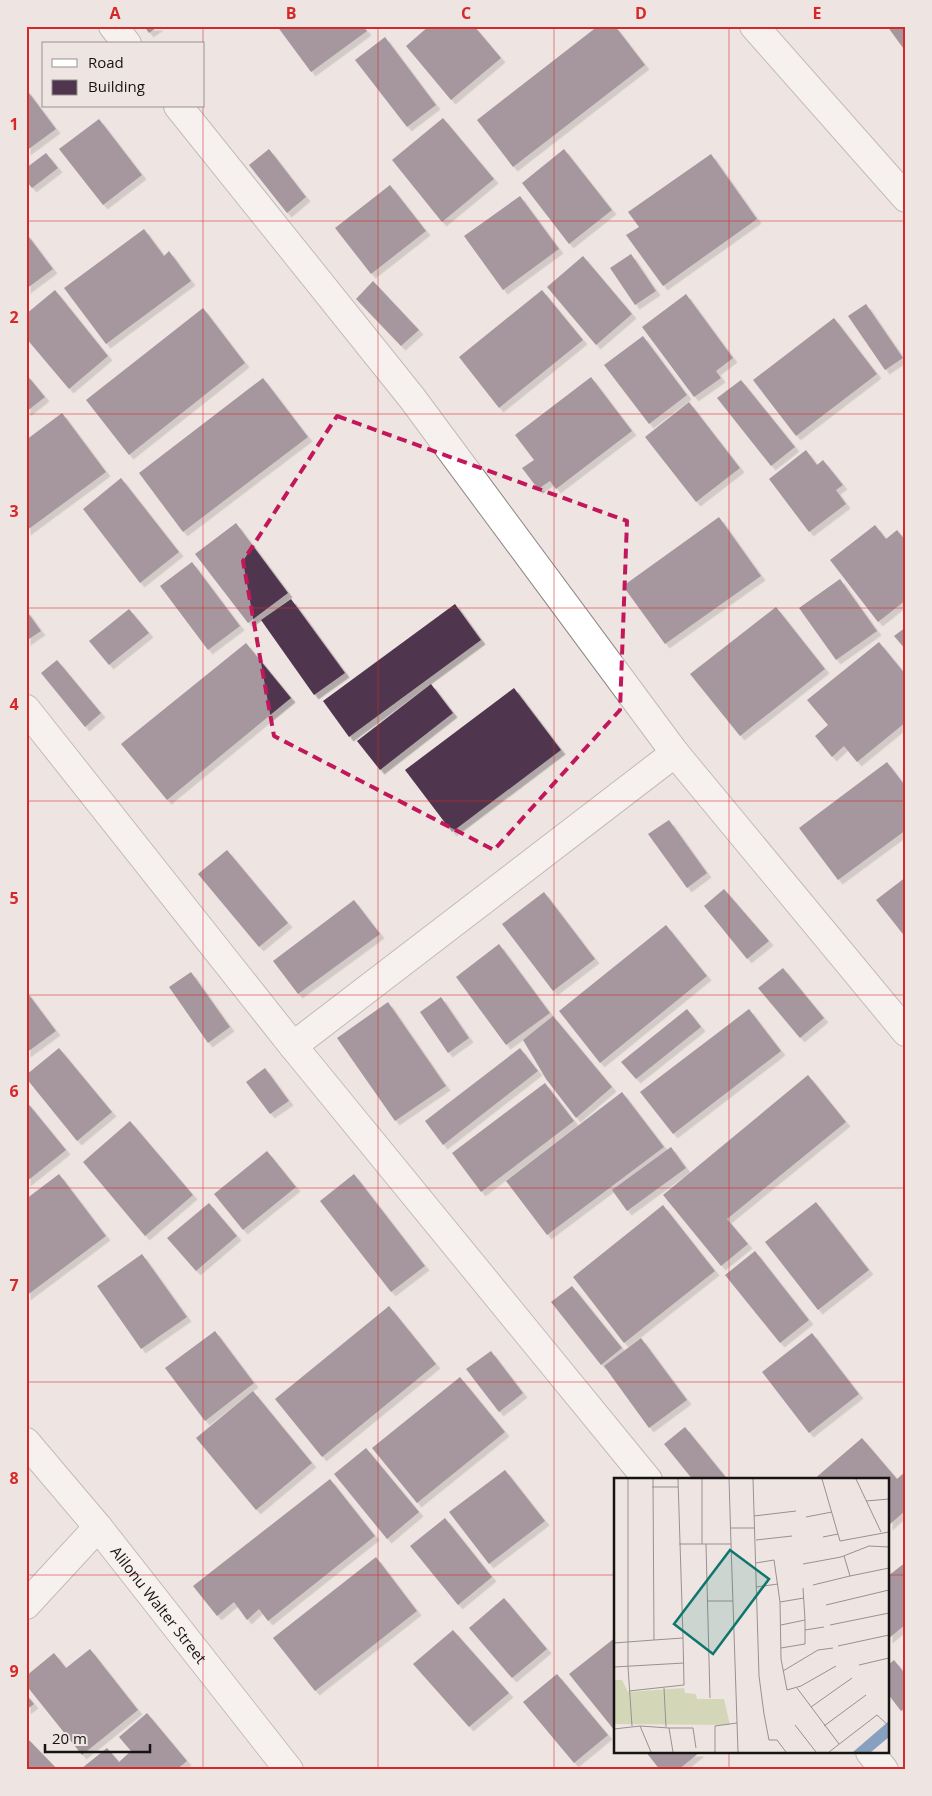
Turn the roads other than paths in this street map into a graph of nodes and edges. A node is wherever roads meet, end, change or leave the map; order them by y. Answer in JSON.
{"nodes":[{"id":1,"x":113,"y":26,"type":"edge"},
{"id":2,"x":754,"y":26,"type":"edge"},
{"id":3,"x":126,"y":42,"type":"edge"},
{"id":4,"x":180,"y":108,"type":"edge"},
{"id":5,"x":906,"y":198,"type":"edge"},
{"id":6,"x":26,"y":709,"type":"edge"},
{"id":7,"x":675,"y":753,"type":"junction"},
{"id":8,"x":906,"y":1032,"type":"edge"},
{"id":9,"x":293,"y":1046,"type":"junction"},
{"id":10,"x":26,"y":1442,"type":"edge"},
{"id":11,"x":646,"y":1478,"type":"edge"},
{"id":12,"x":98,"y":1527,"type":"junction"},
{"id":13,"x":26,"y":1605,"type":"edge"},
{"id":14,"x":872,"y":1754,"type":"edge"},
{"id":15,"x":289,"y":1770,"type":"edge"},
{"id":16,"x":884,"y":1770,"type":"edge"}],
"edges":[{"from":1,"to":3,"type":"street"},
{"from":2,"to":5,"type":"street"},
{"from":4,"to":7,"type":"street"},
{"from":6,"to":9,"type":"street"},
{"from":7,"to":8,"type":"street"},
{"from":7,"to":9,"type":"street"},
{"from":9,"to":11,"type":"street"},
{"from":10,"to":12,"type":"street","name":"Alilonu Walter Street"},
{"from":12,"to":13,"type":"street"},
{"from":12,"to":15,"type":"street","name":"Alilonu Walter Street"},
{"from":14,"to":16,"type":"street"}]}
